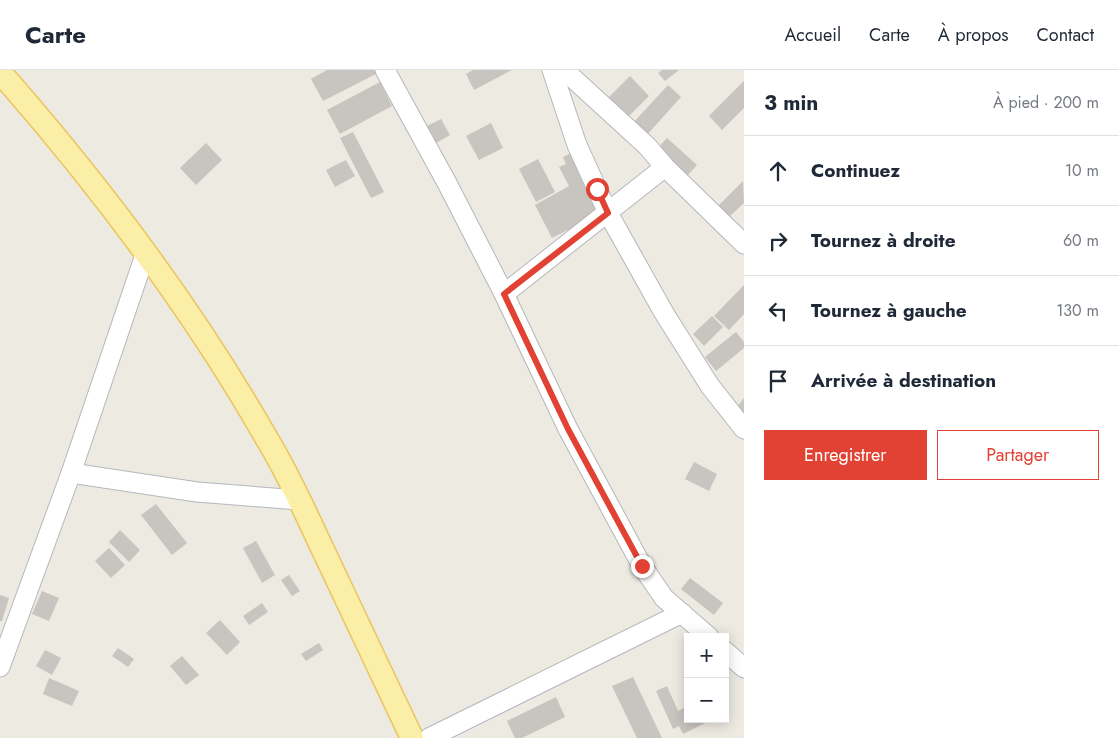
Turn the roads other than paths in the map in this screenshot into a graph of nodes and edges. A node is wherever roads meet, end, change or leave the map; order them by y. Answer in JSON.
{"nodes":[{"id":1,"x":385,"y":70,"type":"edge"},
{"id":2,"x":552,"y":70,"type":"edge"},
{"id":3,"x":564,"y":70,"type":"edge"},
{"id":4,"x":0,"y":72,"type":"edge"},
{"id":5,"x":665,"y":168,"type":"junction"},
{"id":6,"x":608,"y":213,"type":"junction"},
{"id":7,"x":744,"y":244,"type":"edge"},
{"id":8,"x":146,"y":252,"type":"junction"},
{"id":9,"x":504,"y":294,"type":"junction"},
{"id":10,"x":744,"y":429,"type":"edge"},
{"id":11,"x":71,"y":473,"type":"junction"},
{"id":12,"x":299,"y":500,"type":"junction"},
{"id":13,"x":682,"y":613,"type":"junction"},
{"id":14,"x":704,"y":633,"type":"edge"},
{"id":15,"x":729,"y":655,"type":"edge"},
{"id":16,"x":0,"y":667,"type":"edge"},
{"id":17,"x":744,"y":668,"type":"edge"},
{"id":18,"x":412,"y":738,"type":"edge"},
{"id":19,"x":429,"y":738,"type":"edge"}],
"edges":[{"from":1,"to":9,"type":"street"},
{"from":2,"to":6,"type":"street"},
{"from":3,"to":5,"type":"street"},
{"from":4,"to":8,"type":"main road"},
{"from":5,"to":6,"type":"street"},
{"from":5,"to":7,"type":"street"},
{"from":6,"to":9,"type":"street"},
{"from":6,"to":10,"type":"street"},
{"from":8,"to":11,"type":"street"},
{"from":8,"to":12,"type":"main road"},
{"from":9,"to":13,"type":"street"},
{"from":11,"to":12,"type":"street"},
{"from":11,"to":16,"type":"street"},
{"from":12,"to":18,"type":"main road"},
{"from":13,"to":14,"type":"street"},
{"from":13,"to":19,"type":"street"},
{"from":15,"to":17,"type":"street"}]}
